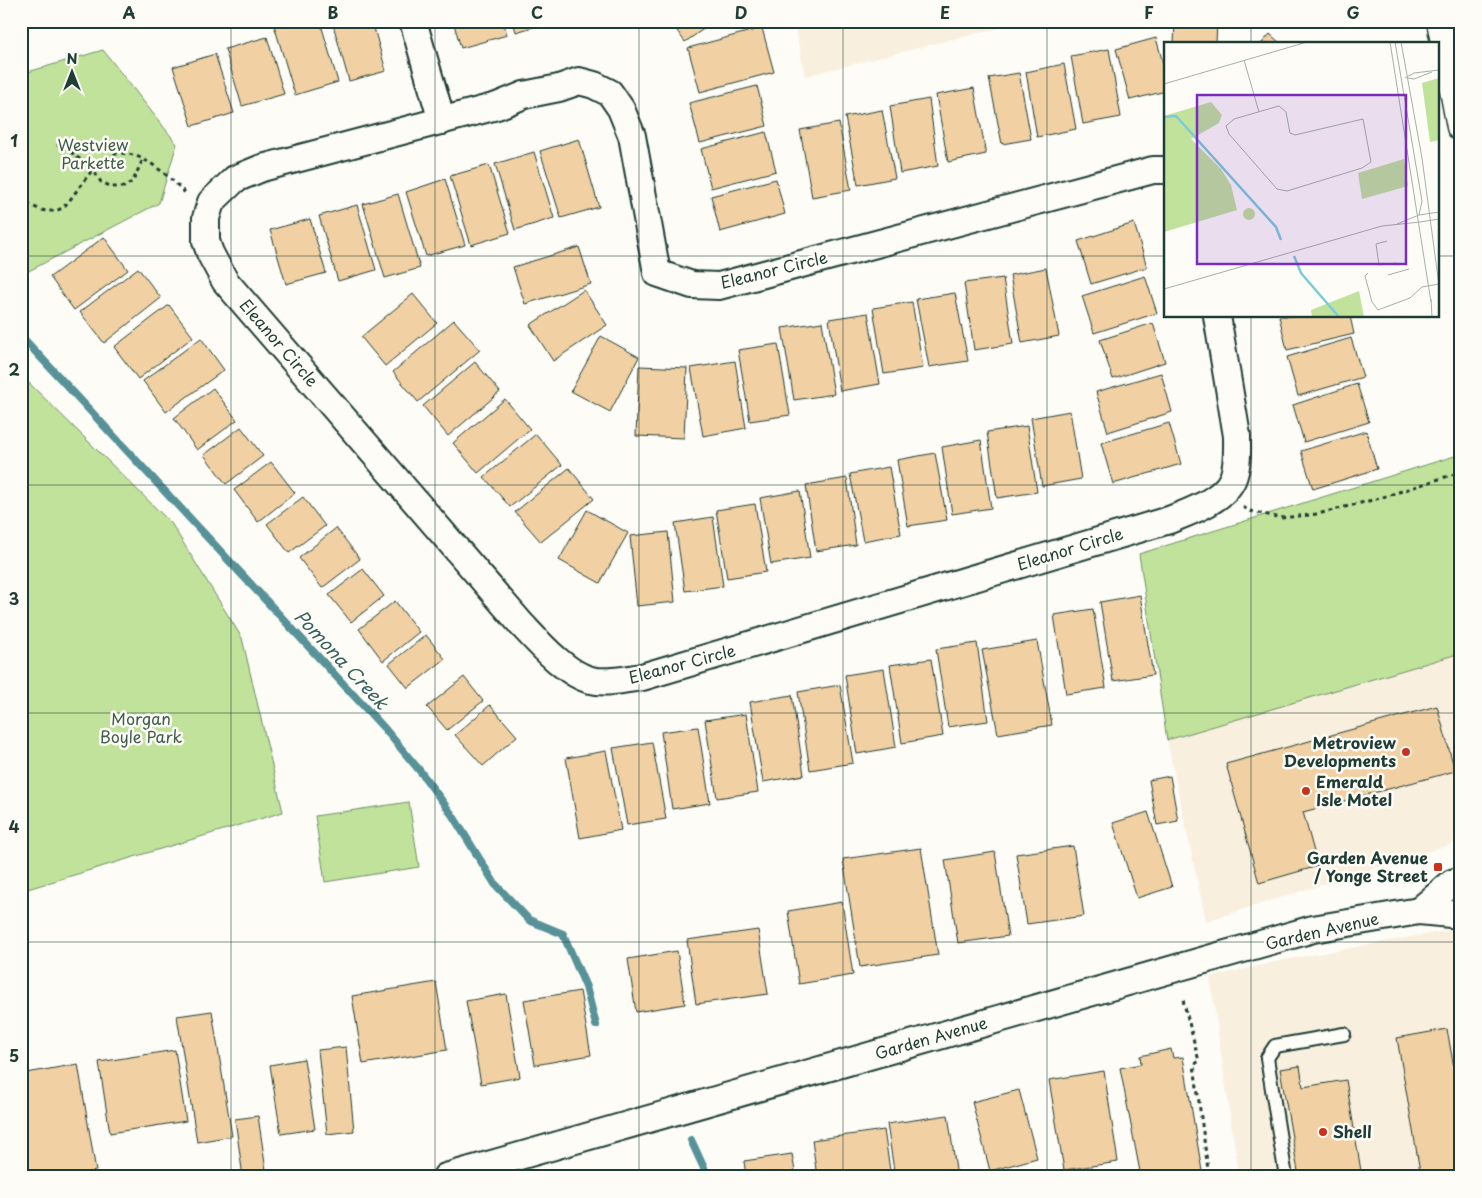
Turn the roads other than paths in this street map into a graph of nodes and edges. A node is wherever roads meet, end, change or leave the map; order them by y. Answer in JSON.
{"nodes":[{"id":1,"x":414,"y":21,"type":"edge"},
{"id":2,"x":1441,"y":21,"type":"edge"},
{"id":3,"x":442,"y":121,"type":"junction"},
{"id":4,"x":1461,"y":127,"type":"edge"},
{"id":5,"x":1164,"y":170,"type":"edge"},
{"id":6,"x":1217,"y":318,"type":"edge"},
{"id":7,"x":1461,"y":880,"type":"edge"},
{"id":8,"x":1419,"y":911,"type":"junction"},
{"id":9,"x":1461,"y":915,"type":"edge"},
{"id":10,"x":1344,"y":1034,"type":"dead end"},
{"id":11,"x":446,"y":1177,"type":"edge"},
{"id":12,"x":1286,"y":1177,"type":"edge"}],
"edges":[{"from":1,"to":3,"type":"street"},
{"from":2,"to":4,"type":"main road"},
{"from":3,"to":5,"type":"street","name":"Eleanor Circle"},
{"from":3,"to":6,"type":"street","name":"Eleanor Circle"},
{"from":7,"to":8,"type":"street"},
{"from":8,"to":9,"type":"street","name":"Garden Avenue"},
{"from":8,"to":11,"type":"street","name":"Garden Avenue"},
{"from":10,"to":12,"type":"lane"}]}
